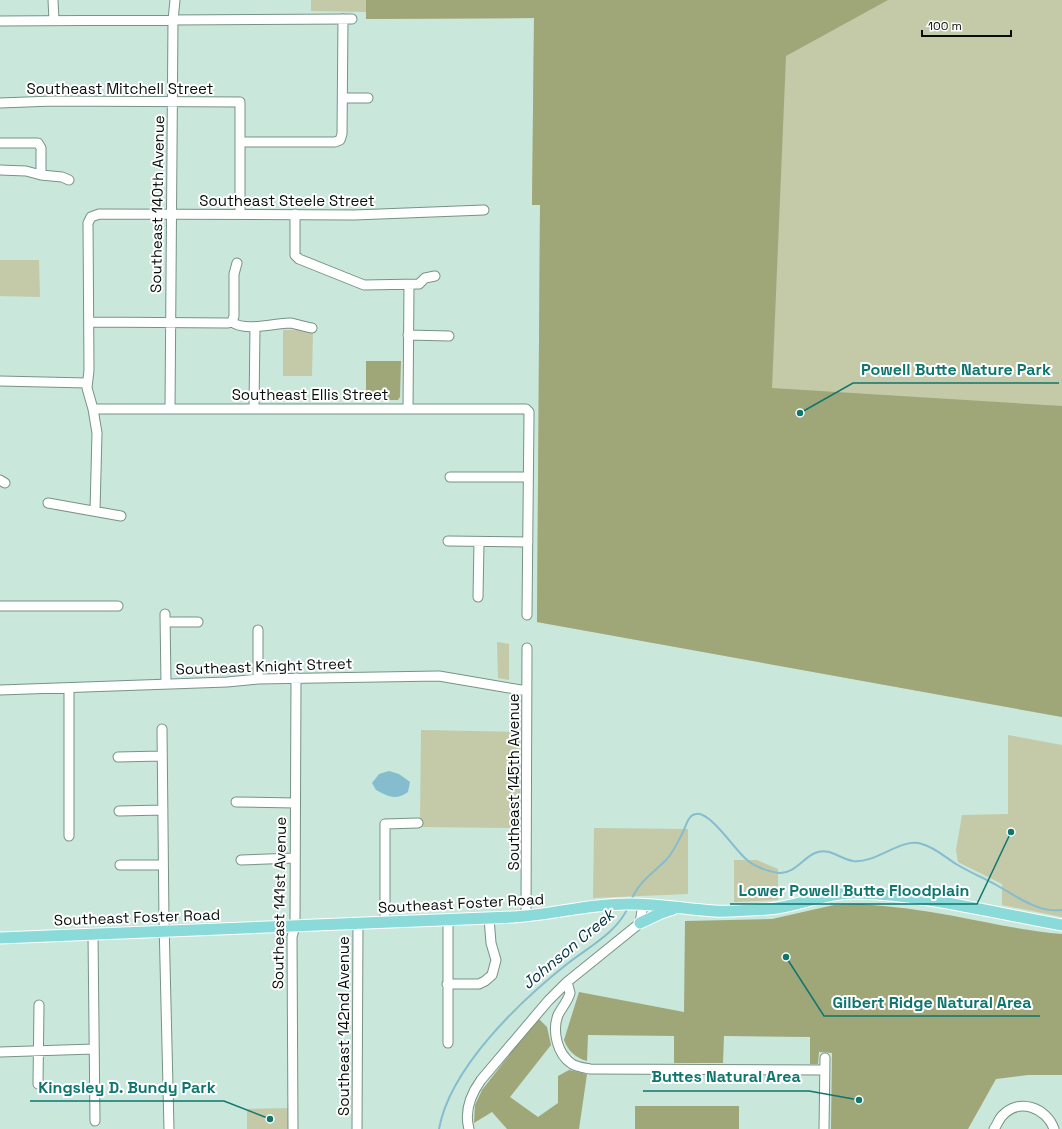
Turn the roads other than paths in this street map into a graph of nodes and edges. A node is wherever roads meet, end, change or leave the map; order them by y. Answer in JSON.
{"nodes":[{"id":1,"x":53,"y":0,"type":"edge"},
{"id":2,"x":175,"y":0,"type":"edge"},
{"id":3,"x":54,"y":20,"type":"junction"},
{"id":4,"x":173,"y":20,"type":"junction"},
{"id":5,"x":0,"y":21,"type":"edge"},
{"id":6,"x":342,"y":98,"type":"junction"},
{"id":7,"x":368,"y":98,"type":"dead end"},
{"id":8,"x":173,"y":102,"type":"junction"},
{"id":9,"x":0,"y":103,"type":"edge"},
{"id":10,"x":240,"y":142,"type":"junction"},
{"id":11,"x":0,"y":143,"type":"edge"},
{"id":12,"x":0,"y":170,"type":"edge"},
{"id":13,"x":41,"y":175,"type":"junction"},
{"id":14,"x":70,"y":180,"type":"dead end"},
{"id":15,"x":484,"y":210,"type":"dead end"},
{"id":16,"x":170,"y":214,"type":"junction"},
{"id":17,"x":240,"y":214,"type":"junction"},
{"id":18,"x":295,"y":214,"type":"junction"},
{"id":19,"x":237,"y":263,"type":"dead end"},
{"id":20,"x":435,"y":276,"type":"dead end"},
{"id":21,"x":409,"y":285,"type":"junction"},
{"id":22,"x":89,"y":322,"type":"junction"},
{"id":23,"x":232,"y":322,"type":"junction"},
{"id":24,"x":170,"y":323,"type":"junction"},
{"id":25,"x":255,"y":327,"type":"junction"},
{"id":26,"x":312,"y":328,"type":"dead end"},
{"id":27,"x":408,"y":335,"type":"junction"},
{"id":28,"x":449,"y":336,"type":"dead end"},
{"id":29,"x":0,"y":381,"type":"edge"},
{"id":30,"x":87,"y":382,"type":"junction"},
{"id":31,"x":408,"y":408,"type":"junction"},
{"id":32,"x":93,"y":409,"type":"junction"},
{"id":33,"x":170,"y":409,"type":"junction"},
{"id":34,"x":254,"y":409,"type":"junction"},
{"id":35,"x":450,"y":477,"type":"dead end"},
{"id":36,"x":528,"y":477,"type":"junction"},
{"id":37,"x":48,"y":503,"type":"dead end"},
{"id":38,"x":95,"y":511,"type":"junction"},
{"id":39,"x":121,"y":516,"type":"dead end"},
{"id":40,"x":448,"y":541,"type":"dead end"},
{"id":41,"x":479,"y":542,"type":"junction"},
{"id":42,"x":528,"y":542,"type":"junction"},
{"id":43,"x":478,"y":597,"type":"dead end"},
{"id":44,"x":0,"y":606,"type":"edge"},
{"id":45,"x":118,"y":606,"type":"dead end"},
{"id":46,"x":527,"y":615,"type":"dead end"},
{"id":47,"x":198,"y":622,"type":"dead end"},
{"id":48,"x":258,"y":630,"type":"dead end"},
{"id":49,"x":527,"y":648,"type":"dead end"},
{"id":50,"x":296,"y":678,"type":"junction"},
{"id":51,"x":258,"y":679,"type":"junction"},
{"id":52,"x":166,"y":684,"type":"junction"},
{"id":53,"x":69,"y":688,"type":"junction"},
{"id":54,"x":0,"y":690,"type":"edge"},
{"id":55,"x":527,"y":691,"type":"junction"},
{"id":56,"x":162,"y":729,"type":"dead end"},
{"id":57,"x":162,"y":756,"type":"junction"},
{"id":58,"x":118,"y":757,"type":"dead end"},
{"id":59,"x":236,"y":802,"type":"dead end"},
{"id":60,"x":295,"y":803,"type":"junction"},
{"id":61,"x":162,"y":810,"type":"junction"},
{"id":62,"x":119,"y":811,"type":"dead end"},
{"id":63,"x":418,"y":823,"type":"dead end"},
{"id":64,"x":69,"y":836,"type":"dead end"},
{"id":65,"x":294,"y":858,"type":"junction"},
{"id":66,"x":241,"y":860,"type":"dead end"},
{"id":67,"x":120,"y":865,"type":"dead end"},
{"id":68,"x":163,"y":865,"type":"junction"},
{"id":69,"x":641,"y":904,"type":"junction"},
{"id":70,"x":680,"y":907,"type":"junction"},
{"id":71,"x":526,"y":916,"type":"junction"},
{"id":72,"x":489,"y":918,"type":"junction"},
{"id":73,"x":448,"y":920,"type":"junction"},
{"id":74,"x":385,"y":922,"type":"junction"},
{"id":75,"x":358,"y":923,"type":"junction"},
{"id":76,"x":640,"y":923,"type":"junction"},
{"id":77,"x":1062,"y":925,"type":"edge"},
{"id":78,"x":295,"y":926,"type":"junction"},
{"id":79,"x":165,"y":931,"type":"junction"},
{"id":80,"x":93,"y":934,"type":"junction"},
{"id":81,"x":0,"y":938,"type":"edge"},
{"id":82,"x":567,"y":982,"type":"junction"},
{"id":83,"x":447,"y":984,"type":"junction"},
{"id":84,"x":39,"y":1005,"type":"dead end"},
{"id":85,"x":448,"y":1043,"type":"dead end"},
{"id":86,"x":94,"y":1049,"type":"junction"},
{"id":87,"x":38,"y":1050,"type":"junction"},
{"id":88,"x":0,"y":1052,"type":"edge"},
{"id":89,"x":824,"y":1058,"type":"dead end"},
{"id":90,"x":824,"y":1070,"type":"junction"},
{"id":91,"x":38,"y":1084,"type":"dead end"},
{"id":92,"x":95,"y":1121,"type":"dead end"},
{"id":93,"x":169,"y":1129,"type":"edge"},
{"id":94,"x":293,"y":1129,"type":"edge"},
{"id":95,"x":357,"y":1129,"type":"edge"},
{"id":96,"x":469,"y":1129,"type":"edge"},
{"id":97,"x":824,"y":1129,"type":"edge"},
{"id":98,"x":994,"y":1129,"type":"edge"},
{"id":99,"x":1054,"y":1129,"type":"edge"}],
"edges":[{"from":1,"to":3,"type":"street"},
{"from":2,"to":4,"type":"street","name":"Southeast 140th Avenue"},
{"from":3,"to":4,"type":"street"},
{"from":3,"to":5,"type":"street"},
{"from":4,"to":6,"type":"street"},
{"from":4,"to":8,"type":"street","name":"Southeast 140th Avenue"},
{"from":6,"to":7,"type":"street"},
{"from":6,"to":10,"type":"street"},
{"from":8,"to":9,"type":"street","name":"Southeast Mitchell Street"},
{"from":8,"to":10,"type":"street","name":"Southeast Mitchell Street"},
{"from":8,"to":16,"type":"street","name":"Southeast 140th Avenue"},
{"from":10,"to":17,"type":"street"},
{"from":11,"to":13,"type":"street"},
{"from":12,"to":13,"type":"street"},
{"from":13,"to":14,"type":"street"},
{"from":15,"to":18,"type":"street","name":"Southeast Steele Street"},
{"from":16,"to":17,"type":"street","name":"Southeast Steele Street"},
{"from":16,"to":22,"type":"street","name":"Southeast Steele Street"},
{"from":16,"to":24,"type":"street","name":"Southeast 140th Avenue"},
{"from":17,"to":18,"type":"street","name":"Southeast Steele Street"},
{"from":18,"to":21,"type":"street"},
{"from":19,"to":23,"type":"street"},
{"from":20,"to":21,"type":"street"},
{"from":21,"to":27,"type":"street"},
{"from":22,"to":24,"type":"street"},
{"from":22,"to":30,"type":"street"},
{"from":23,"to":24,"type":"street"},
{"from":23,"to":25,"type":"street"},
{"from":24,"to":33,"type":"street","name":"Southeast 140th Avenue"},
{"from":25,"to":26,"type":"street"},
{"from":25,"to":34,"type":"street"},
{"from":27,"to":28,"type":"street"},
{"from":27,"to":31,"type":"street"},
{"from":29,"to":30,"type":"street"},
{"from":30,"to":32,"type":"street"},
{"from":31,"to":34,"type":"street","name":"Southeast Ellis Street"},
{"from":31,"to":36,"type":"street","name":"Southeast Ellis Street"},
{"from":32,"to":33,"type":"street","name":"Southeast Ellis Street"},
{"from":32,"to":38,"type":"street"},
{"from":33,"to":34,"type":"street","name":"Southeast Ellis Street"},
{"from":35,"to":36,"type":"street"},
{"from":36,"to":42,"type":"street"},
{"from":37,"to":38,"type":"street"},
{"from":38,"to":39,"type":"street"},
{"from":40,"to":41,"type":"street"},
{"from":41,"to":42,"type":"street"},
{"from":41,"to":43,"type":"street"},
{"from":42,"to":46,"type":"street"},
{"from":44,"to":45,"type":"street"},
{"from":47,"to":52,"type":"street"},
{"from":48,"to":51,"type":"street"},
{"from":49,"to":55,"type":"street","name":"Southeast 145th Avenue"},
{"from":50,"to":51,"type":"street","name":"Southeast Knight Street"},
{"from":50,"to":55,"type":"street","name":"Southeast Knight Street"},
{"from":50,"to":60,"type":"street","name":"Southeast 141st Avenue"},
{"from":51,"to":52,"type":"street","name":"Southeast Knight Street"},
{"from":52,"to":53,"type":"street","name":"Southeast Knight Street"},
{"from":53,"to":54,"type":"street","name":"Southeast Knight Street"},
{"from":53,"to":64,"type":"street"},
{"from":55,"to":71,"type":"street","name":"Southeast 145th Avenue"},
{"from":56,"to":57,"type":"street"},
{"from":57,"to":58,"type":"street"},
{"from":57,"to":61,"type":"street"},
{"from":59,"to":60,"type":"street"},
{"from":60,"to":65,"type":"street","name":"Southeast 141st Avenue"},
{"from":61,"to":62,"type":"street"},
{"from":61,"to":68,"type":"street"},
{"from":63,"to":74,"type":"street"},
{"from":65,"to":66,"type":"street"},
{"from":65,"to":78,"type":"street","name":"Southeast 141st Avenue"},
{"from":67,"to":68,"type":"street"},
{"from":68,"to":79,"type":"street"},
{"from":69,"to":70,"type":"main road","name":"Southeast Foster Road"},
{"from":69,"to":71,"type":"main road","name":"Southeast Foster Road"},
{"from":69,"to":76,"type":"street"},
{"from":70,"to":76,"type":"main road"},
{"from":70,"to":77,"type":"main road","name":"Southeast Foster Road"},
{"from":71,"to":72,"type":"main road","name":"Southeast Foster Road"},
{"from":72,"to":73,"type":"main road","name":"Southeast Foster Road"},
{"from":72,"to":83,"type":"street"},
{"from":73,"to":74,"type":"main road","name":"Southeast Foster Road"},
{"from":73,"to":83,"type":"street"},
{"from":74,"to":75,"type":"main road","name":"Southeast Foster Road"},
{"from":75,"to":78,"type":"main road","name":"Southeast Foster Road"},
{"from":75,"to":95,"type":"street","name":"Southeast 142nd Avenue"},
{"from":76,"to":82,"type":"street"},
{"from":78,"to":79,"type":"main road","name":"Southeast Foster Road"},
{"from":78,"to":94,"type":"street","name":"Southeast 141st Avenue"},
{"from":79,"to":80,"type":"main road","name":"Southeast Foster Road"},
{"from":79,"to":93,"type":"street"},
{"from":80,"to":81,"type":"main road","name":"Southeast Foster Road"},
{"from":80,"to":86,"type":"street"},
{"from":82,"to":90,"type":"street"},
{"from":82,"to":96,"type":"street"},
{"from":83,"to":85,"type":"street"},
{"from":84,"to":87,"type":"street"},
{"from":86,"to":87,"type":"street"},
{"from":86,"to":92,"type":"street"},
{"from":87,"to":88,"type":"street"},
{"from":87,"to":91,"type":"street"},
{"from":89,"to":90,"type":"street"},
{"from":90,"to":97,"type":"street"},
{"from":98,"to":99,"type":"street"}]}
